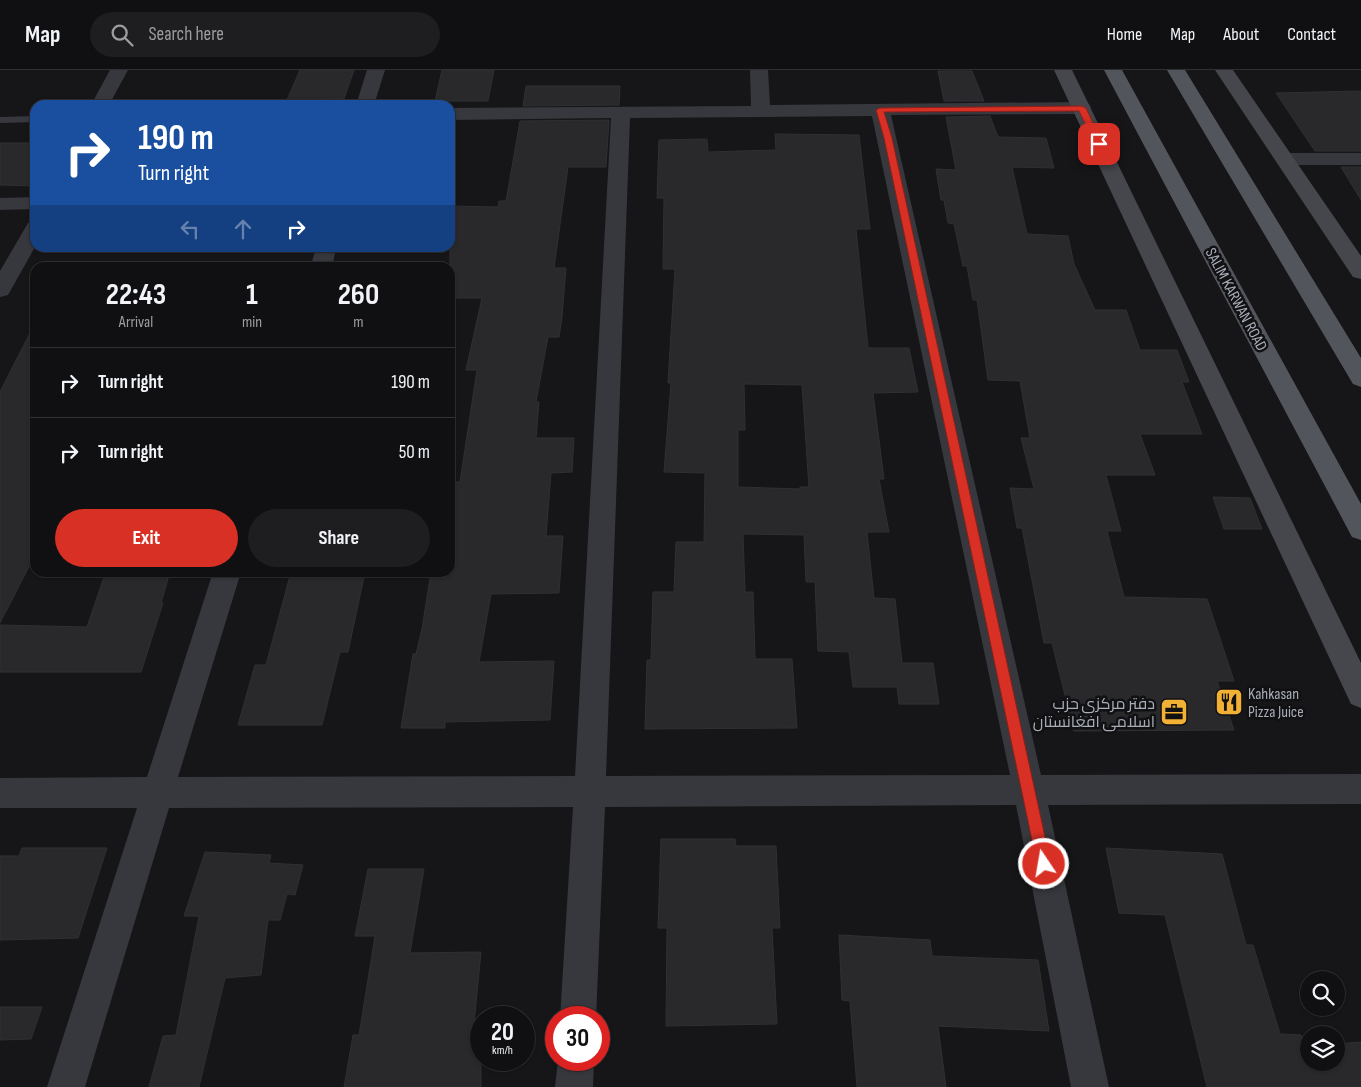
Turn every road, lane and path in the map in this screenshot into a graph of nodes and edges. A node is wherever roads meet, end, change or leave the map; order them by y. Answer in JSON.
{"nodes":[{"id":1,"x":119,"y":70,"type":"edge"},
{"id":2,"x":376,"y":70,"type":"edge"},
{"id":3,"x":759,"y":70,"type":"edge"},
{"id":4,"x":1063,"y":70,"type":"edge"},
{"id":5,"x":1114,"y":70,"type":"edge"},
{"id":6,"x":1176,"y":70,"type":"edge"},
{"id":7,"x":1224,"y":70,"type":"edge"},
{"id":8,"x":103,"y":100,"type":"edge"},
{"id":9,"x":367,"y":100,"type":"edge"},
{"id":10,"x":1082,"y":108,"type":"junction"},
{"id":11,"x":880,"y":110,"type":"junction"},
{"id":12,"x":761,"y":112,"type":"junction"},
{"id":13,"x":455,"y":114,"type":"edge"},
{"id":14,"x":621,"y":114,"type":"junction"},
{"id":15,"x":30,"y":119,"type":"edge"},
{"id":16,"x":0,"y":120,"type":"edge"},
{"id":17,"x":1361,"y":158,"type":"edge"},
{"id":18,"x":1286,"y":160,"type":"junction"},
{"id":19,"x":30,"y":203,"type":"edge"},
{"id":20,"x":0,"y":204,"type":"edge"},
{"id":21,"x":30,"y":237,"type":"edge"},
{"id":22,"x":1361,"y":272,"type":"edge"},
{"id":23,"x":0,"y":290,"type":"edge"},
{"id":24,"x":1361,"y":378,"type":"edge"},
{"id":25,"x":1361,"y":529,"type":"edge"},
{"id":26,"x":224,"y":577,"type":"edge"},
{"id":27,"x":1361,"y":694,"type":"edge"},
{"id":28,"x":1361,"y":789,"type":"edge"},
{"id":29,"x":1029,"y":790,"type":"junction"},
{"id":30,"x":590,"y":791,"type":"junction"},
{"id":31,"x":158,"y":792,"type":"junction"},
{"id":32,"x":0,"y":793,"type":"edge"},
{"id":33,"x":579,"y":1006,"type":"edge"},
{"id":34,"x":575,"y":1071,"type":"edge"},
{"id":35,"x":66,"y":1087,"type":"edge"},
{"id":36,"x":574,"y":1087,"type":"edge"},
{"id":37,"x":1090,"y":1087,"type":"edge"}],
"edges":[{"from":1,"to":8,"type":"street"},
{"from":2,"to":9,"type":"street"},
{"from":3,"to":12,"type":"street"},
{"from":4,"to":10,"type":"street"},
{"from":5,"to":25,"type":"main road","name":"SALIM KARWAN ROAD"},
{"from":6,"to":24,"type":"main road"},
{"from":7,"to":18,"type":"street"},
{"from":10,"to":11,"type":"street"},
{"from":10,"to":27,"type":"street"},
{"from":11,"to":12,"type":"street"},
{"from":11,"to":29,"type":"street"},
{"from":12,"to":14,"type":"street"},
{"from":13,"to":14,"type":"street"},
{"from":14,"to":30,"type":"street"},
{"from":15,"to":16,"type":"lane"},
{"from":17,"to":18,"type":"street"},
{"from":18,"to":22,"type":"street"},
{"from":19,"to":20,"type":"street"},
{"from":21,"to":23,"type":"street"},
{"from":26,"to":31,"type":"street"},
{"from":28,"to":29,"type":"street"},
{"from":29,"to":30,"type":"street"},
{"from":29,"to":37,"type":"street"},
{"from":30,"to":31,"type":"street"},
{"from":30,"to":33,"type":"street"},
{"from":31,"to":32,"type":"street"},
{"from":31,"to":35,"type":"street"},
{"from":34,"to":36,"type":"street"}]}
